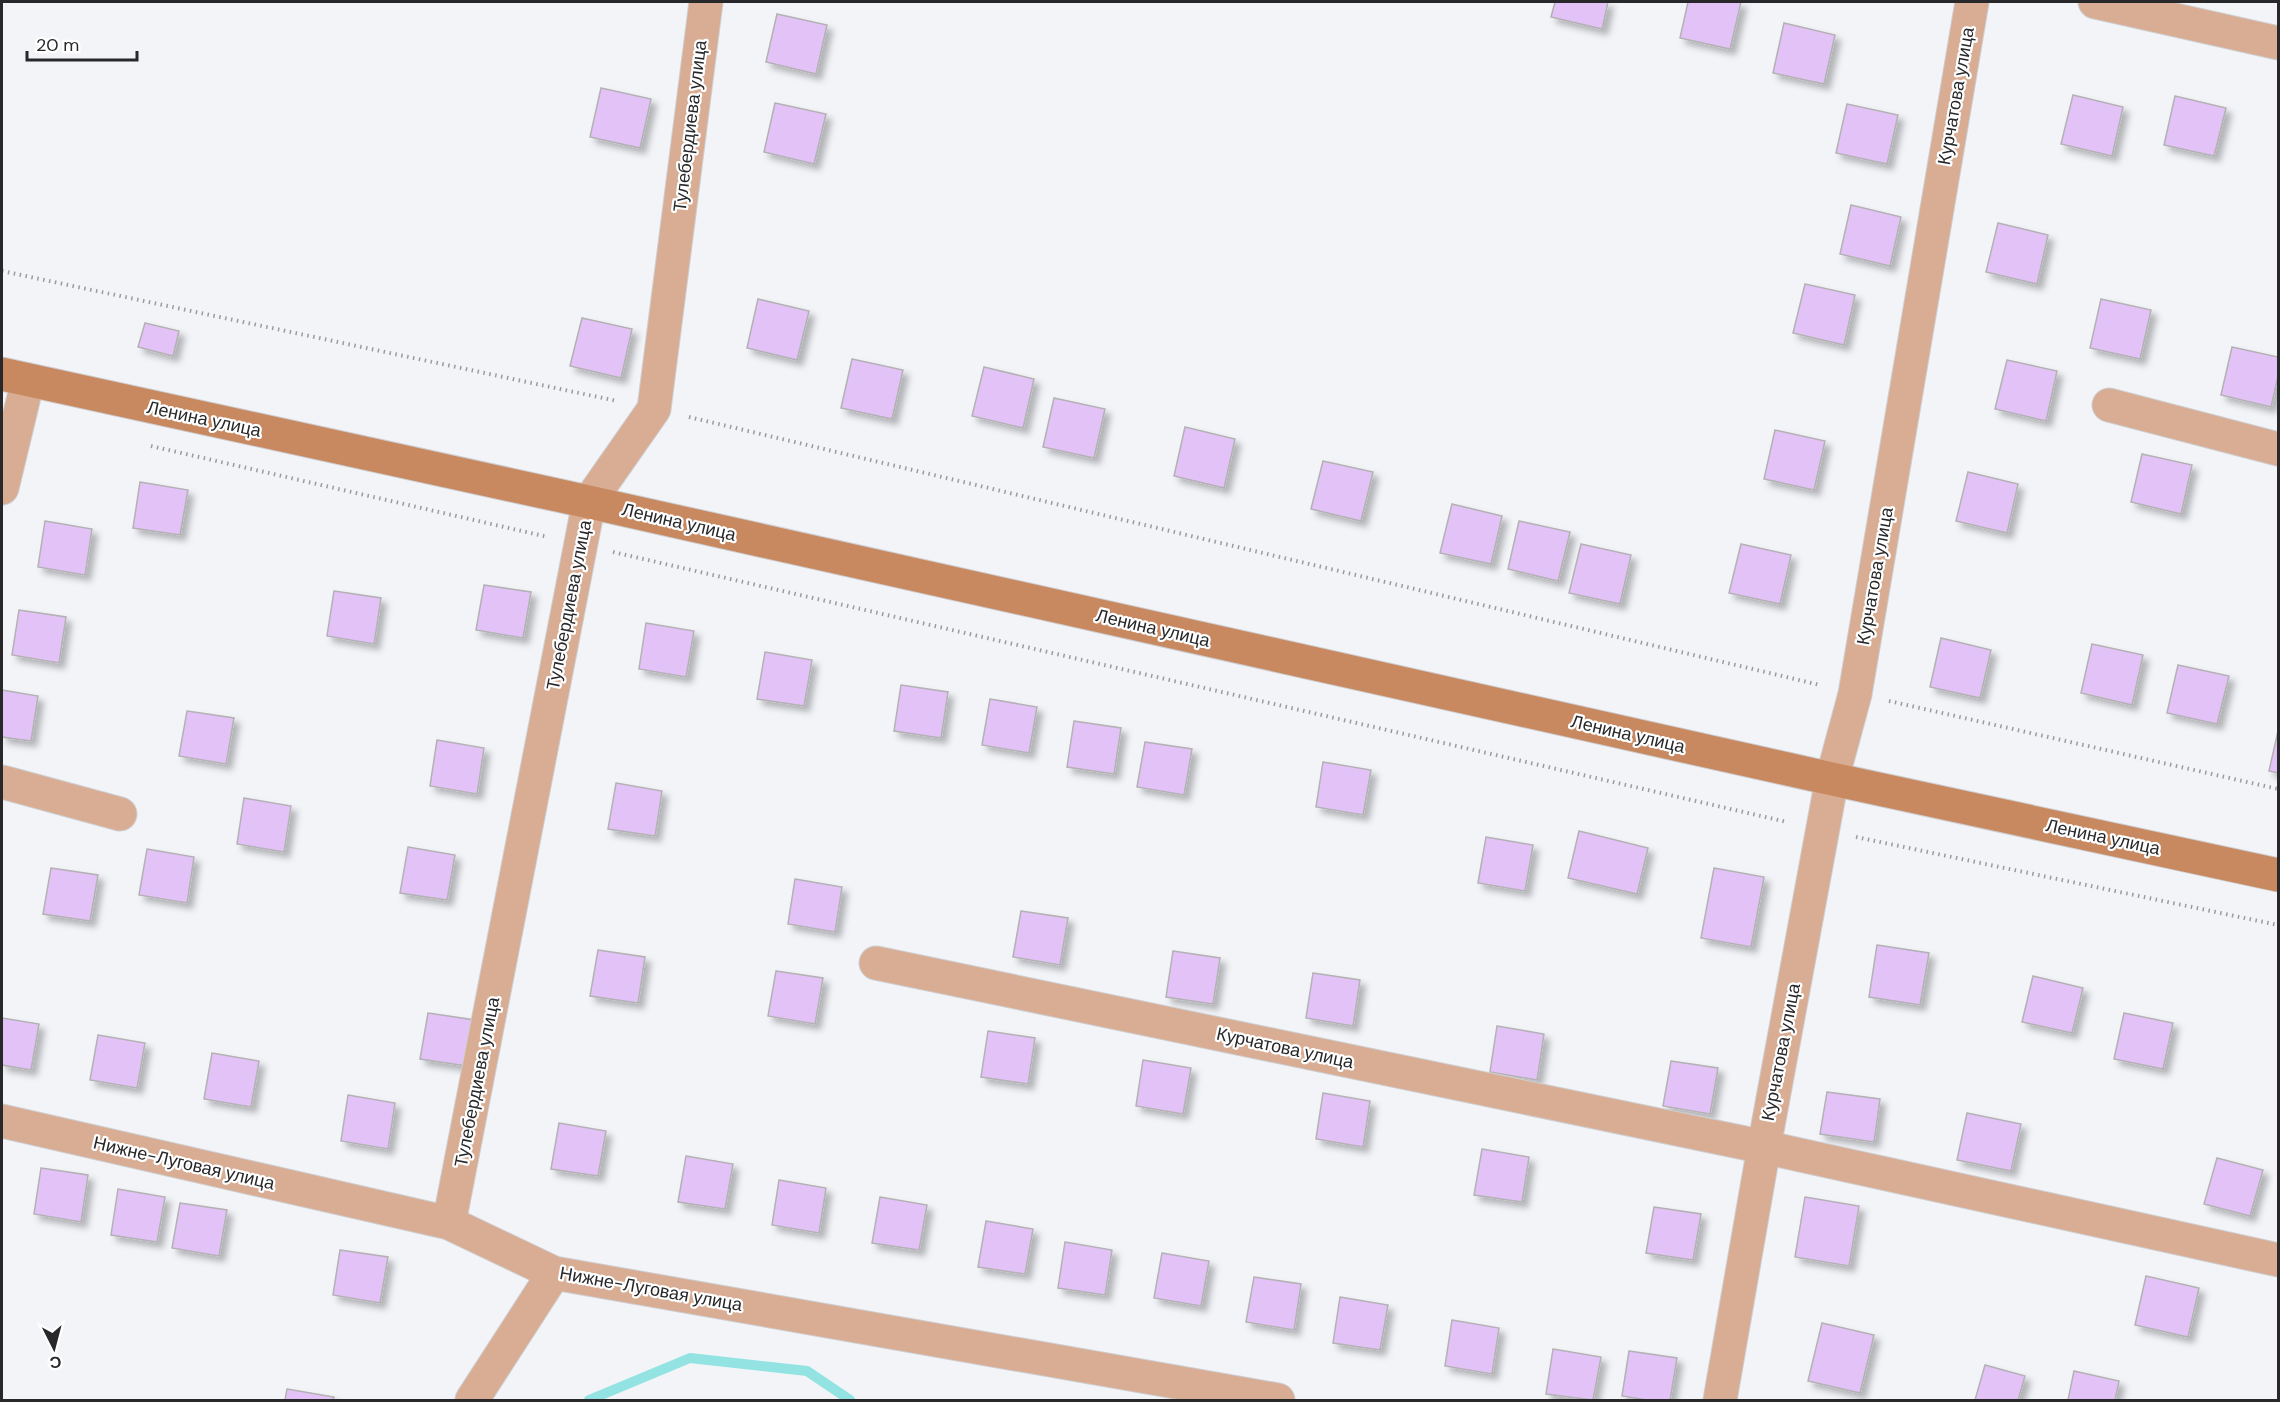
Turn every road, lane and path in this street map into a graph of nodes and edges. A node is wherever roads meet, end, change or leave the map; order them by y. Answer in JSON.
{"nodes":[{"id":1,"x":706,"y":2,"type":"edge"},
{"id":2,"x":1972,"y":2,"type":"edge"},
{"id":3,"x":2095,"y":2,"type":"edge"},
{"id":4,"x":2278,"y":43,"type":"edge"},
{"id":5,"x":2,"y":271,"type":"edge"},
{"id":6,"x":15,"y":377,"type":"edge"},
{"id":7,"x":2109,"y":405,"type":"dead end"},
{"id":8,"x":654,"y":409,"type":"junction"},
{"id":9,"x":146,"y":445,"type":"dead end"},
{"id":10,"x":2278,"y":449,"type":"edge"},
{"id":11,"x":2,"y":488,"type":"edge"},
{"id":12,"x":589,"y":502,"type":"junction"},
{"id":13,"x":581,"y":544,"type":"junction"},
{"id":14,"x":1855,"y":694,"type":"junction"},
{"id":15,"x":1832,"y":779,"type":"junction"},
{"id":16,"x":2,"y":782,"type":"edge"},
{"id":17,"x":2278,"y":789,"type":"edge"},
{"id":18,"x":120,"y":814,"type":"dead end"},
{"id":19,"x":1823,"y":831,"type":"junction"},
{"id":20,"x":2278,"y":876,"type":"edge"},
{"id":21,"x":2278,"y":925,"type":"edge"},
{"id":22,"x":876,"y":963,"type":"dead end"},
{"id":23,"x":2,"y":1121,"type":"edge"},
{"id":24,"x":1764,"y":1147,"type":"junction"},
{"id":25,"x":449,"y":1223,"type":"junction"},
{"id":26,"x":2278,"y":1260,"type":"edge"},
{"id":27,"x":554,"y":1273,"type":"junction"},
{"id":28,"x":472,"y":1401,"type":"edge"},
{"id":29,"x":1278,"y":1401,"type":"edge"},
{"id":30,"x":1720,"y":1401,"type":"edge"}],
"edges":[{"from":1,"to":8,"type":"street","name":"Тулебердиева улица"},
{"from":2,"to":14,"type":"street","name":"Курчатова улица"},
{"from":3,"to":4,"type":"street"},
{"from":5,"to":8,"type":"path"},
{"from":6,"to":11,"type":"street","name":"Ленина улица"},
{"from":6,"to":12,"type":"main road","name":"Ленина улица"},
{"from":7,"to":10,"type":"street"},
{"from":8,"to":12,"type":"street","name":"Тулебердиева улица"},
{"from":8,"to":14,"type":"path"},
{"from":9,"to":13,"type":"path"},
{"from":12,"to":13,"type":"street","name":"Тулебердиева улица"},
{"from":12,"to":15,"type":"main road","name":"Ленина улица"},
{"from":13,"to":19,"type":"path"},
{"from":13,"to":25,"type":"street","name":"Тулебердиева улица"},
{"from":14,"to":15,"type":"street","name":"Курчатова улица"},
{"from":14,"to":17,"type":"path"},
{"from":15,"to":19,"type":"street","name":"Курчатова улица"},
{"from":15,"to":20,"type":"main road","name":"Ленина улица"},
{"from":16,"to":18,"type":"street"},
{"from":19,"to":21,"type":"path"},
{"from":19,"to":24,"type":"street","name":"Курчатова улица"},
{"from":22,"to":24,"type":"street","name":"Курчатова улица"},
{"from":23,"to":25,"type":"street","name":"Нижне-Луговая улица"},
{"from":24,"to":26,"type":"street","name":"Курчатова улица"},
{"from":24,"to":30,"type":"street","name":"Курчатова улица"},
{"from":25,"to":27,"type":"street","name":"Нижне-Луговая улица"},
{"from":27,"to":28,"type":"street"},
{"from":27,"to":29,"type":"street","name":"Нижне-Луговая улица"}]}
